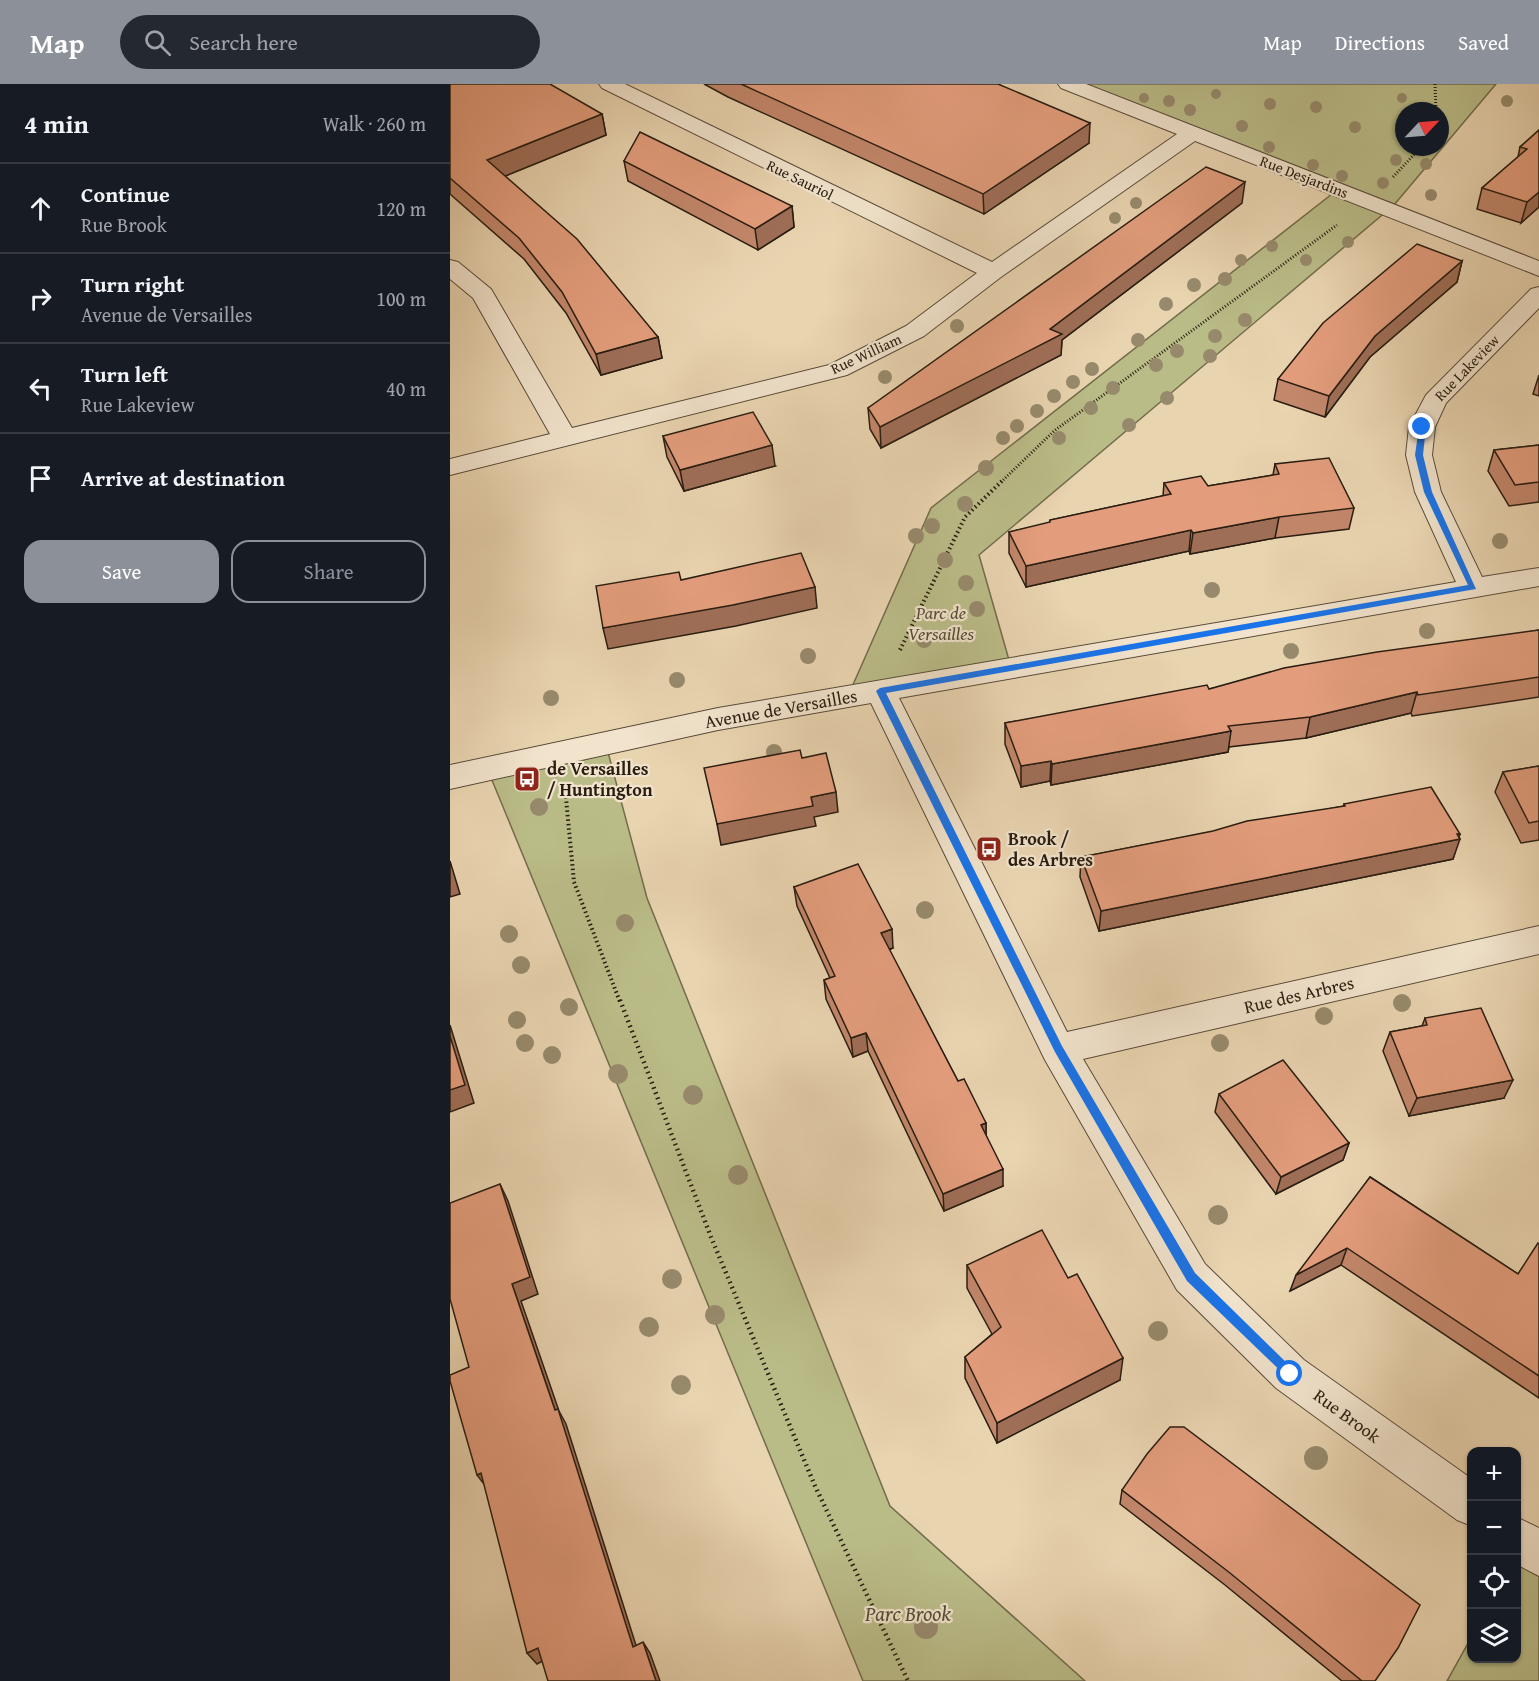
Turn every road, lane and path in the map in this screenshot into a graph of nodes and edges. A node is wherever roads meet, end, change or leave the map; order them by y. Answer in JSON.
{"nodes":[{"id":1,"x":609,"y":84,"type":"edge"},
{"id":2,"x":1068,"y":84,"type":"edge"},
{"id":3,"x":1435,"y":84,"type":"edge"},
{"id":4,"x":1436,"y":102,"type":"edge"},
{"id":5,"x":1193,"y":133,"type":"junction"},
{"id":6,"x":1412,"y":156,"type":"edge"},
{"id":7,"x":1369,"y":202,"type":"junction"},
{"id":8,"x":450,"y":267,"type":"edge"},
{"id":9,"x":1539,"y":269,"type":"edge"},
{"id":10,"x":993,"y":273,"type":"junction"},
{"id":11,"x":1539,"y":294,"type":"edge"},
{"id":12,"x":566,"y":440,"type":"junction"},
{"id":13,"x":450,"y":467,"type":"edge"},
{"id":14,"x":1539,"y":577,"type":"edge"},
{"id":15,"x":1473,"y":587,"type":"junction"},
{"id":16,"x":880,"y":691,"type":"junction"},
{"id":17,"x":562,"y":751,"type":"junction"},
{"id":18,"x":450,"y":777,"type":"edge"},
{"id":19,"x":1539,"y":940,"type":"edge"},
{"id":20,"x":1058,"y":1049,"type":"junction"},
{"id":21,"x":1467,"y":1501,"type":"edge"},
{"id":22,"x":1521,"y":1541,"type":"edge"},
{"id":23,"x":1539,"y":1554,"type":"edge"},
{"id":24,"x":908,"y":1681,"type":"edge"}],
"edges":[{"from":1,"to":10,"type":"street","name":"Rue Sauriol"},
{"from":2,"to":5,"type":"street","name":"Rue Desjardins"},
{"from":3,"to":4,"type":"path"},
{"from":5,"to":7,"type":"street","name":"Rue Desjardins"},
{"from":5,"to":10,"type":"street","name":"Rue William"},
{"from":6,"to":7,"type":"path"},
{"from":7,"to":9,"type":"street","name":"Rue Desjardins"},
{"from":7,"to":16,"type":"path"},
{"from":8,"to":12,"type":"street"},
{"from":10,"to":12,"type":"street","name":"Rue William"},
{"from":11,"to":15,"type":"street","name":"Rue Lakeview"},
{"from":12,"to":13,"type":"street","name":"Rue William"},
{"from":14,"to":15,"type":"street","name":"Avenue de Versailles"},
{"from":15,"to":16,"type":"street","name":"Avenue de Versailles"},
{"from":16,"to":17,"type":"street","name":"Avenue de Versailles"},
{"from":16,"to":20,"type":"street","name":"Rue Brook"},
{"from":17,"to":18,"type":"street","name":"Avenue de Versailles"},
{"from":17,"to":24,"type":"path"},
{"from":19,"to":20,"type":"street","name":"Rue des Arbres"},
{"from":20,"to":21,"type":"street","name":"Rue Brook"},
{"from":22,"to":23,"type":"street"}]}
